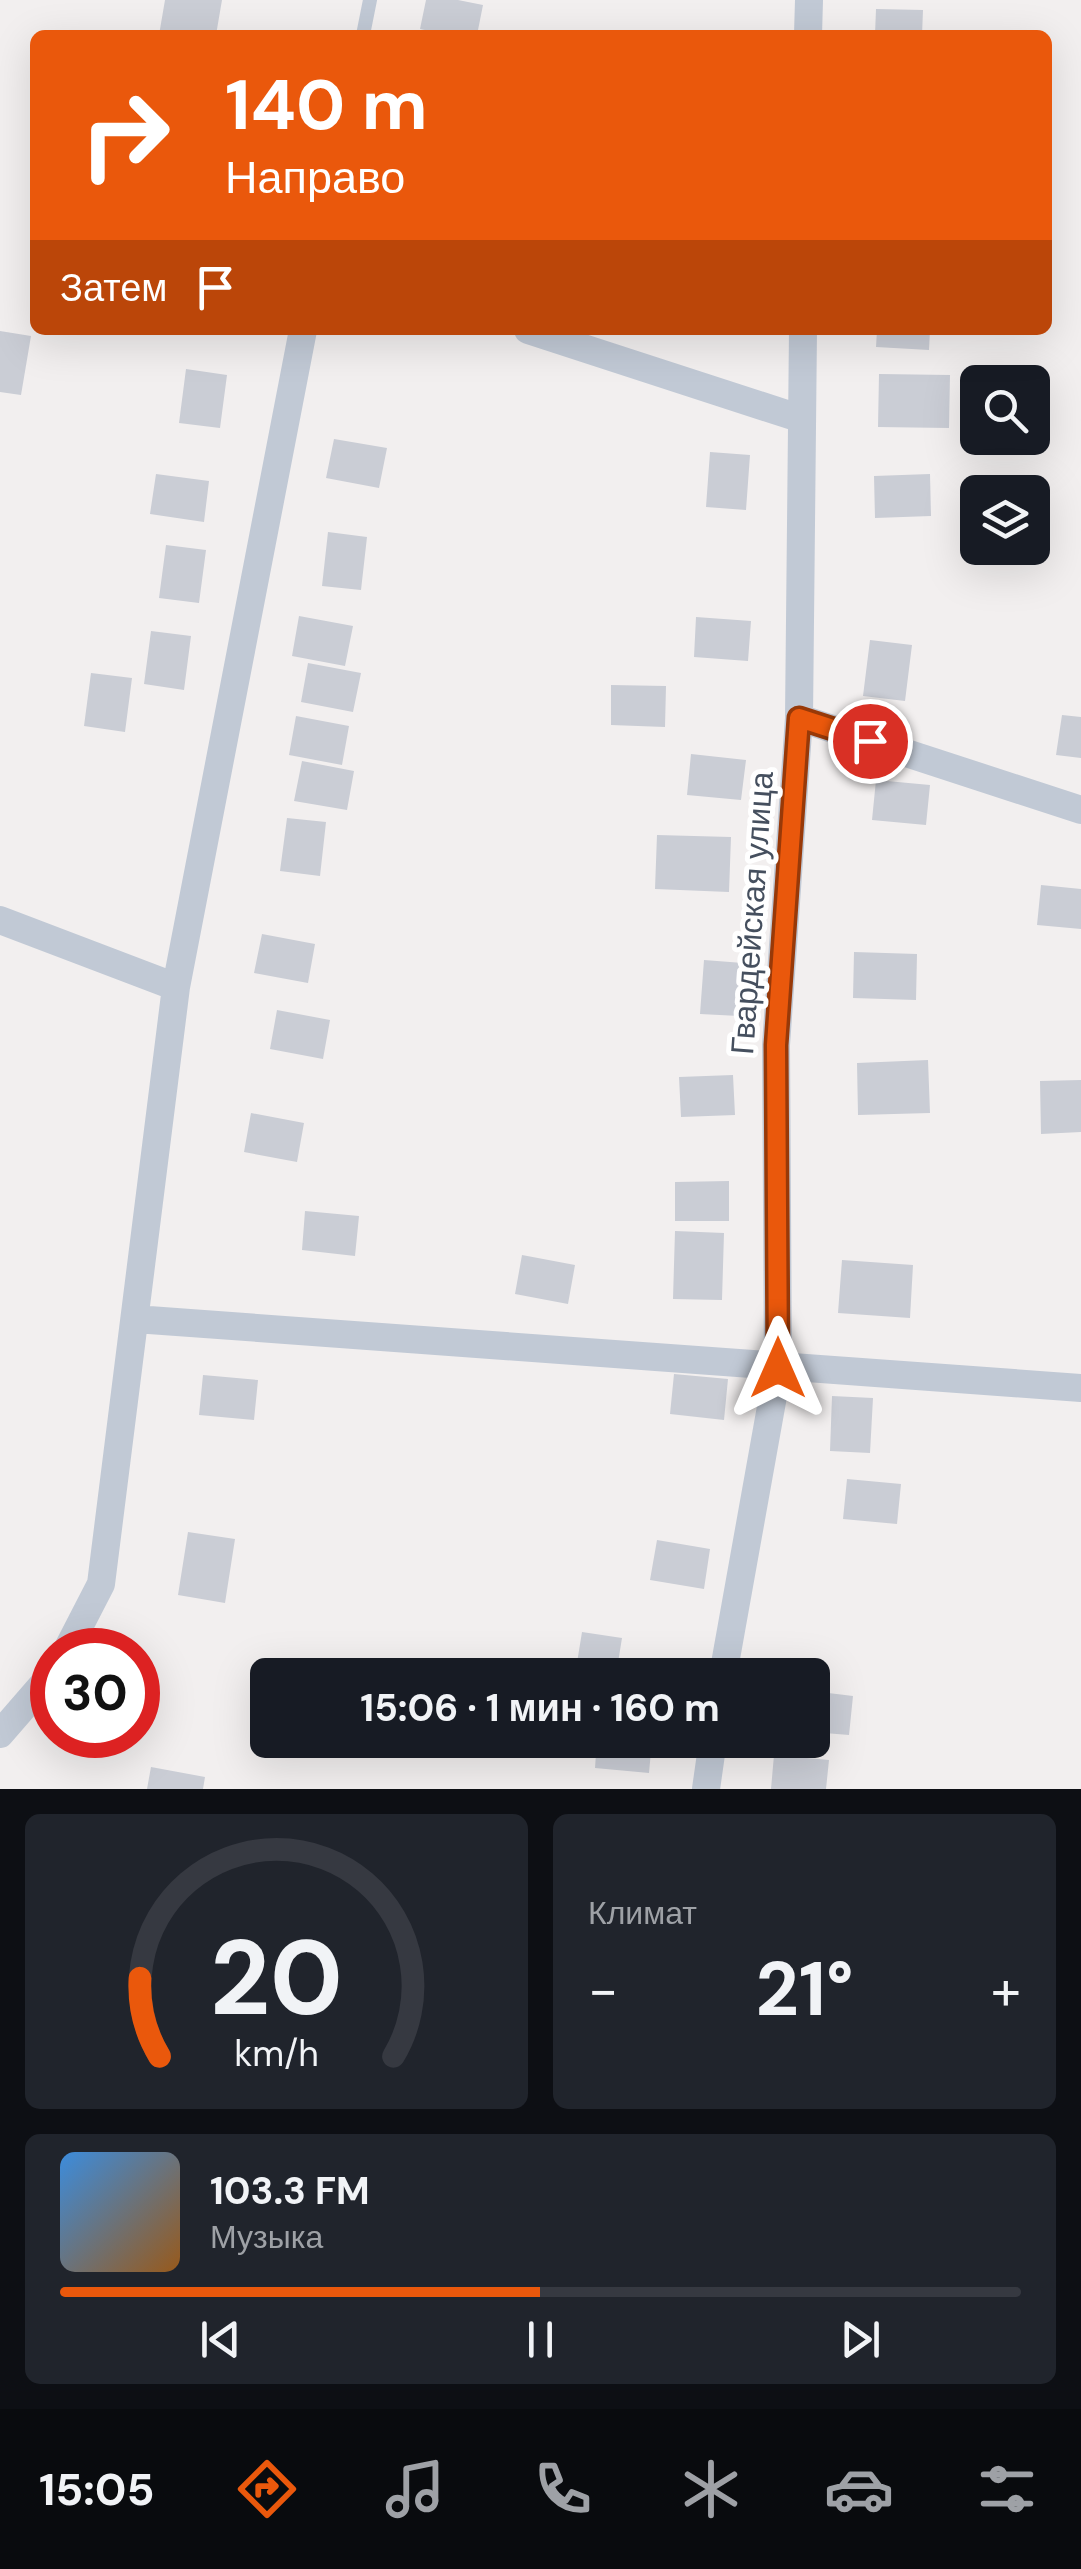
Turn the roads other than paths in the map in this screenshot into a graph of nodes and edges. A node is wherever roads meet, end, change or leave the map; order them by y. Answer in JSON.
{"nodes":[{"id":1,"x":370,"y":0,"type":"edge"},
{"id":2,"x":809,"y":0,"type":"edge"},
{"id":3,"x":364,"y":30,"type":"edge"},
{"id":4,"x":808,"y":30,"type":"edge"},
{"id":5,"x":301,"y":335,"type":"edge"},
{"id":6,"x":543,"y":335,"type":"edge"},
{"id":7,"x":804,"y":335,"type":"edge"},
{"id":8,"x":802,"y":420,"type":"junction"},
{"id":9,"x":799,"y":718,"type":"junction"},
{"id":10,"x":1081,"y":810,"type":"edge"},
{"id":11,"x":0,"y":920,"type":"edge"},
{"id":12,"x":176,"y":987,"type":"junction"},
{"id":13,"x":135,"y":1318,"type":"junction"},
{"id":14,"x":778,"y":1368,"type":"junction"},
{"id":15,"x":1081,"y":1388,"type":"edge"},
{"id":16,"x":79,"y":1628,"type":"edge"},
{"id":17,"x":727,"y":1658,"type":"edge"},
{"id":18,"x":30,"y":1699,"type":"edge"},
{"id":19,"x":0,"y":1734,"type":"edge"},
{"id":20,"x":710,"y":1758,"type":"edge"},
{"id":21,"x":706,"y":1789,"type":"edge"}],
"edges":[{"from":1,"to":3,"type":"lane"},
{"from":2,"to":4,"type":"street"},
{"from":5,"to":12,"type":"street"},
{"from":6,"to":8,"type":"street"},
{"from":7,"to":8,"type":"street","name":"Гвардейская улица"},
{"from":8,"to":9,"type":"street","name":"Гвардейская улица"},
{"from":9,"to":10,"type":"street"},
{"from":9,"to":14,"type":"street","name":"Гвардейская улица"},
{"from":11,"to":12,"type":"street"},
{"from":12,"to":13,"type":"street"},
{"from":13,"to":14,"type":"street"},
{"from":13,"to":16,"type":"street"},
{"from":14,"to":15,"type":"street"},
{"from":14,"to":17,"type":"street","name":"Гвардейская улица"},
{"from":18,"to":19,"type":"street"},
{"from":20,"to":21,"type":"street"}]}
